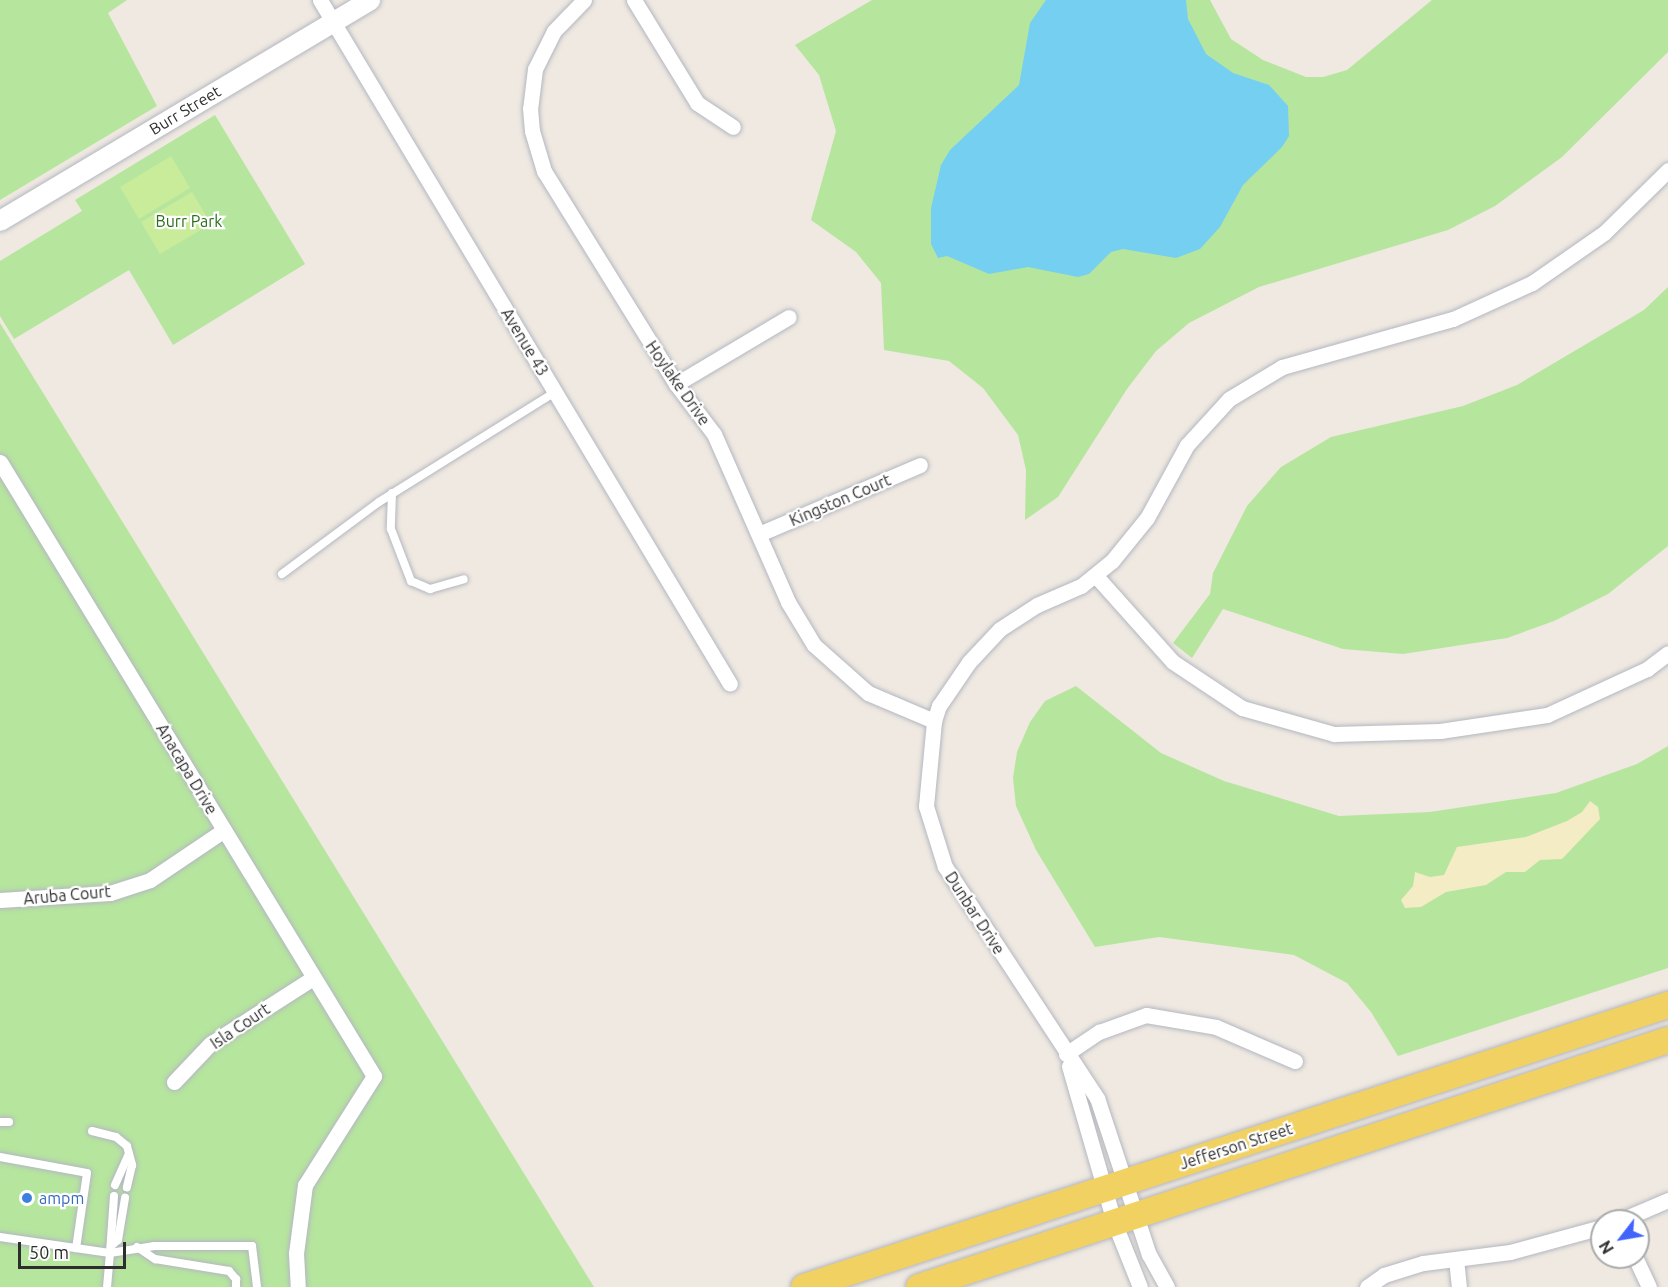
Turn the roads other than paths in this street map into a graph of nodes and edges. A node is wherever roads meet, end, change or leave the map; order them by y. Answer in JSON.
{"nodes":[{"id":1,"x":320,"y":0,"type":"edge"},
{"id":2,"x":370,"y":0,"type":"edge"},
{"id":3,"x":584,"y":0,"type":"edge"},
{"id":4,"x":634,"y":0,"type":"edge"},
{"id":5,"x":333,"y":22,"type":"junction"},
{"id":6,"x":733,"y":128,"type":"dead end"},
{"id":7,"x":1668,"y":170,"type":"edge"},
{"id":8,"x":0,"y":221,"type":"edge"},
{"id":9,"x":789,"y":317,"type":"dead end"},
{"id":10,"x":676,"y":384,"type":"junction"},
{"id":11,"x":555,"y":392,"type":"junction"},
{"id":12,"x":0,"y":462,"type":"edge"},
{"id":13,"x":920,"y":465,"type":"dead end"},
{"id":14,"x":392,"y":493,"type":"junction"},
{"id":15,"x":759,"y":534,"type":"junction"},
{"id":16,"x":282,"y":574,"type":"dead end"},
{"id":17,"x":1096,"y":576,"type":"junction"},
{"id":18,"x":464,"y":579,"type":"dead end"},
{"id":19,"x":1668,"y":653,"type":"edge"},
{"id":20,"x":730,"y":684,"type":"dead end"},
{"id":21,"x":934,"y":721,"type":"junction"},
{"id":22,"x":224,"y":830,"type":"junction"},
{"id":23,"x":0,"y":900,"type":"edge"},
{"id":24,"x":313,"y":978,"type":"junction"},
{"id":25,"x":1668,"y":1005,"type":"edge"},
{"id":26,"x":1668,"y":1040,"type":"edge"},
{"id":27,"x":1066,"y":1054,"type":"junction"},
{"id":28,"x":1295,"y":1061,"type":"dead end"},
{"id":29,"x":174,"y":1082,"type":"dead end"},
{"id":30,"x":92,"y":1131,"type":"dead end"},
{"id":31,"x":129,"y":1154,"type":"junction"},
{"id":32,"x":0,"y":1157,"type":"edge"},
{"id":33,"x":115,"y":1185,"type":"dead end"},
{"id":34,"x":127,"y":1187,"type":"dead end"},
{"id":35,"x":114,"y":1196,"type":"dead end"},
{"id":36,"x":125,"y":1198,"type":"dead end"},
{"id":37,"x":1668,"y":1200,"type":"edge"},
{"id":38,"x":1120,"y":1202,"type":"junction"},
{"id":39,"x":1648,"y":1209,"type":"edge"},
{"id":40,"x":1590,"y":1230,"type":"edge"},
{"id":41,"x":0,"y":1237,"type":"edge"},
{"id":42,"x":137,"y":1247,"type":"junction"},
{"id":43,"x":76,"y":1248,"type":"junction"},
{"id":44,"x":111,"y":1249,"type":"junction"},
{"id":45,"x":1456,"y":1259,"type":"junction"},
{"id":46,"x":1641,"y":1269,"type":"edge"},
{"id":47,"x":107,"y":1287,"type":"edge"},
{"id":48,"x":236,"y":1287,"type":"edge"},
{"id":49,"x":257,"y":1287,"type":"edge"},
{"id":50,"x":298,"y":1287,"type":"edge"},
{"id":51,"x":804,"y":1287,"type":"edge"},
{"id":52,"x":919,"y":1287,"type":"edge"},
{"id":53,"x":1140,"y":1287,"type":"edge"},
{"id":54,"x":1167,"y":1287,"type":"edge"},
{"id":55,"x":1367,"y":1287,"type":"edge"},
{"id":56,"x":1459,"y":1287,"type":"edge"},
{"id":57,"x":1649,"y":1287,"type":"edge"}],
"edges":[{"from":1,"to":5,"type":"street","name":"Avenue 43"},
{"from":2,"to":5,"type":"street","name":"Burr Street"},
{"from":3,"to":10,"type":"street","name":"Hoylake Drive"},
{"from":4,"to":6,"type":"street"},
{"from":5,"to":8,"type":"street","name":"Burr Street"},
{"from":5,"to":11,"type":"street","name":"Avenue 43"},
{"from":7,"to":17,"type":"street"},
{"from":9,"to":10,"type":"street"},
{"from":10,"to":15,"type":"street","name":"Hoylake Drive"},
{"from":11,"to":14,"type":"lane"},
{"from":11,"to":20,"type":"street","name":"Avenue 43"},
{"from":12,"to":22,"type":"street","name":"Anacapa Drive"},
{"from":13,"to":15,"type":"street","name":"Kingston Court"},
{"from":14,"to":16,"type":"lane"},
{"from":14,"to":18,"type":"lane"},
{"from":15,"to":21,"type":"street","name":"Hoylake Drive"},
{"from":17,"to":19,"type":"street"},
{"from":17,"to":21,"type":"street"},
{"from":21,"to":27,"type":"street","name":"Dunbar Drive"},
{"from":22,"to":23,"type":"street","name":"Aruba Court"},
{"from":22,"to":24,"type":"street","name":"Anacapa Drive"},
{"from":24,"to":29,"type":"street","name":"Isla Court"},
{"from":24,"to":50,"type":"street","name":"Anacapa Drive"},
{"from":25,"to":38,"type":"main road","name":"Jefferson Street"},
{"from":26,"to":38,"type":"main road","name":"Jefferson Street"},
{"from":27,"to":28,"type":"street"},
{"from":27,"to":38,"type":"street","name":"Dunbar Drive"},
{"from":30,"to":31,"type":"lane"},
{"from":31,"to":33,"type":"lane"},
{"from":31,"to":34,"type":"lane"},
{"from":32,"to":43,"type":"lane"},
{"from":35,"to":44,"type":"lane"},
{"from":36,"to":44,"type":"lane"},
{"from":37,"to":39,"type":"street"},
{"from":38,"to":51,"type":"main road","name":"Jefferson Street"},
{"from":38,"to":52,"type":"main road","name":"Jefferson Street"},
{"from":38,"to":53,"type":"street"},
{"from":38,"to":54,"type":"street"},
{"from":40,"to":45,"type":"street"},
{"from":41,"to":43,"type":"lane"},
{"from":42,"to":44,"type":"lane"},
{"from":42,"to":48,"type":"lane"},
{"from":42,"to":49,"type":"lane"},
{"from":43,"to":44,"type":"lane"},
{"from":44,"to":47,"type":"lane"},
{"from":45,"to":55,"type":"street"},
{"from":45,"to":56,"type":"street"},
{"from":46,"to":57,"type":"street"}]}
